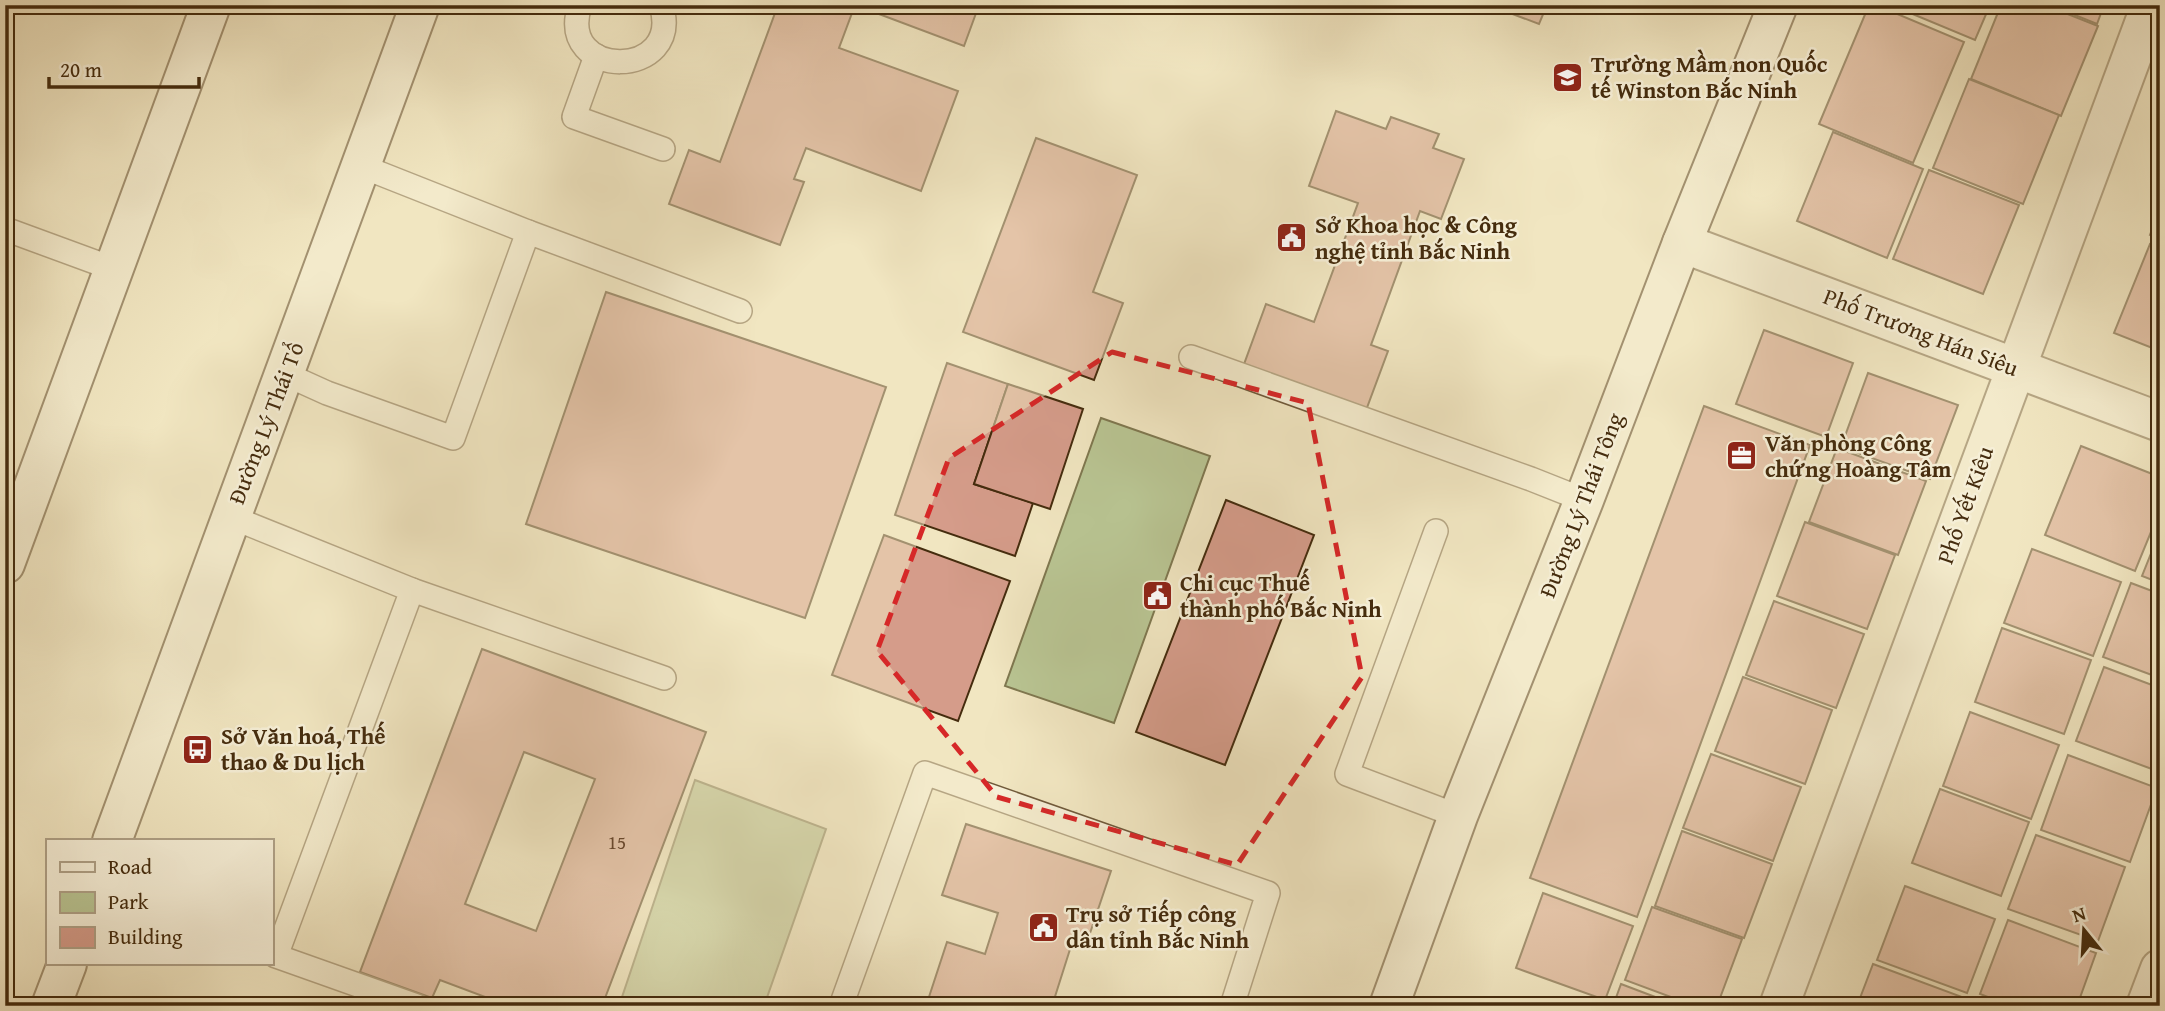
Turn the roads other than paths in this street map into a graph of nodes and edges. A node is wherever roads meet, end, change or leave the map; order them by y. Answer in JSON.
{"nodes":[{"id":1,"x":211,"y":5,"type":"edge"},
{"id":2,"x":420,"y":5,"type":"edge"},
{"id":3,"x":580,"y":5,"type":"edge"},
{"id":4,"x":661,"y":5,"type":"edge"},
{"id":5,"x":1778,"y":5,"type":"edge"},
{"id":6,"x":2151,"y":5,"type":"edge"},
{"id":7,"x":596,"y":56,"type":"junction"},
{"id":8,"x":663,"y":149,"type":"dead end"},
{"id":9,"x":361,"y":166,"type":"junction"},
{"id":10,"x":5,"y":229,"type":"edge"},
{"id":11,"x":528,"y":232,"type":"junction"},
{"id":12,"x":1682,"y":243,"type":"junction"},
{"id":13,"x":114,"y":269,"type":"junction"},
{"id":14,"x":740,"y":311,"type":"dead end"},
{"id":15,"x":1191,"y":357,"type":"dead end"},
{"id":16,"x":2016,"y":368,"type":"junction"},
{"id":17,"x":285,"y":374,"type":"junction"},
{"id":18,"x":2160,"y":422,"type":"edge"},
{"id":19,"x":1584,"y":500,"type":"junction"},
{"id":20,"x":231,"y":517,"type":"junction"},
{"id":21,"x":1436,"y":531,"type":"dead end"},
{"id":22,"x":5,"y":564,"type":"edge"},
{"id":23,"x":412,"y":590,"type":"junction"},
{"id":24,"x":664,"y":678,"type":"dead end"},
{"id":25,"x":1458,"y":816,"type":"junction"},
{"id":26,"x":113,"y":839,"type":"edge"},
{"id":27,"x":66,"y":965,"type":"edge"},
{"id":28,"x":2160,"y":969,"type":"edge"},
{"id":29,"x":51,"y":1006,"type":"edge"},
{"id":30,"x":417,"y":1006,"type":"edge"},
{"id":31,"x":841,"y":1006,"type":"edge"},
{"id":32,"x":1232,"y":1006,"type":"edge"},
{"id":33,"x":1389,"y":1006,"type":"edge"},
{"id":34,"x":1779,"y":1006,"type":"edge"},
{"id":35,"x":2146,"y":1006,"type":"edge"}],
"edges":[{"from":1,"to":13,"type":"street"},
{"from":2,"to":9,"type":"street","name":"Đường Lý Thái Tổ"},
{"from":3,"to":7,"type":"lane"},
{"from":4,"to":7,"type":"lane"},
{"from":5,"to":12,"type":"street","name":"Đường Lý Thái Tông"},
{"from":6,"to":16,"type":"street","name":"Phố Yết Kiêu"},
{"from":7,"to":8,"type":"lane"},
{"from":9,"to":11,"type":"lane"},
{"from":9,"to":17,"type":"street","name":"Đường Lý Thái Tổ"},
{"from":10,"to":13,"type":"lane"},
{"from":11,"to":14,"type":"lane"},
{"from":11,"to":17,"type":"lane"},
{"from":12,"to":16,"type":"street","name":"Phố Trương Hán Siêu"},
{"from":12,"to":19,"type":"street","name":"Đường Lý Thái Tông"},
{"from":13,"to":22,"type":"street"},
{"from":15,"to":19,"type":"lane"},
{"from":16,"to":18,"type":"street","name":"Phố Trương Hán Siêu"},
{"from":16,"to":34,"type":"street","name":"Phố Yết Kiêu"},
{"from":17,"to":20,"type":"street","name":"Đường Lý Thái Tổ"},
{"from":19,"to":25,"type":"street","name":"Đường Lý Thái Tông"},
{"from":20,"to":23,"type":"lane"},
{"from":20,"to":26,"type":"street","name":"Đường Lý Thái Tổ"},
{"from":21,"to":25,"type":"lane"},
{"from":23,"to":24,"type":"lane"},
{"from":23,"to":30,"type":"lane"},
{"from":25,"to":33,"type":"street","name":"Đường Lý Thái Tông"},
{"from":27,"to":29,"type":"street"},
{"from":28,"to":35,"type":"street"},
{"from":31,"to":32,"type":"lane"}]}
